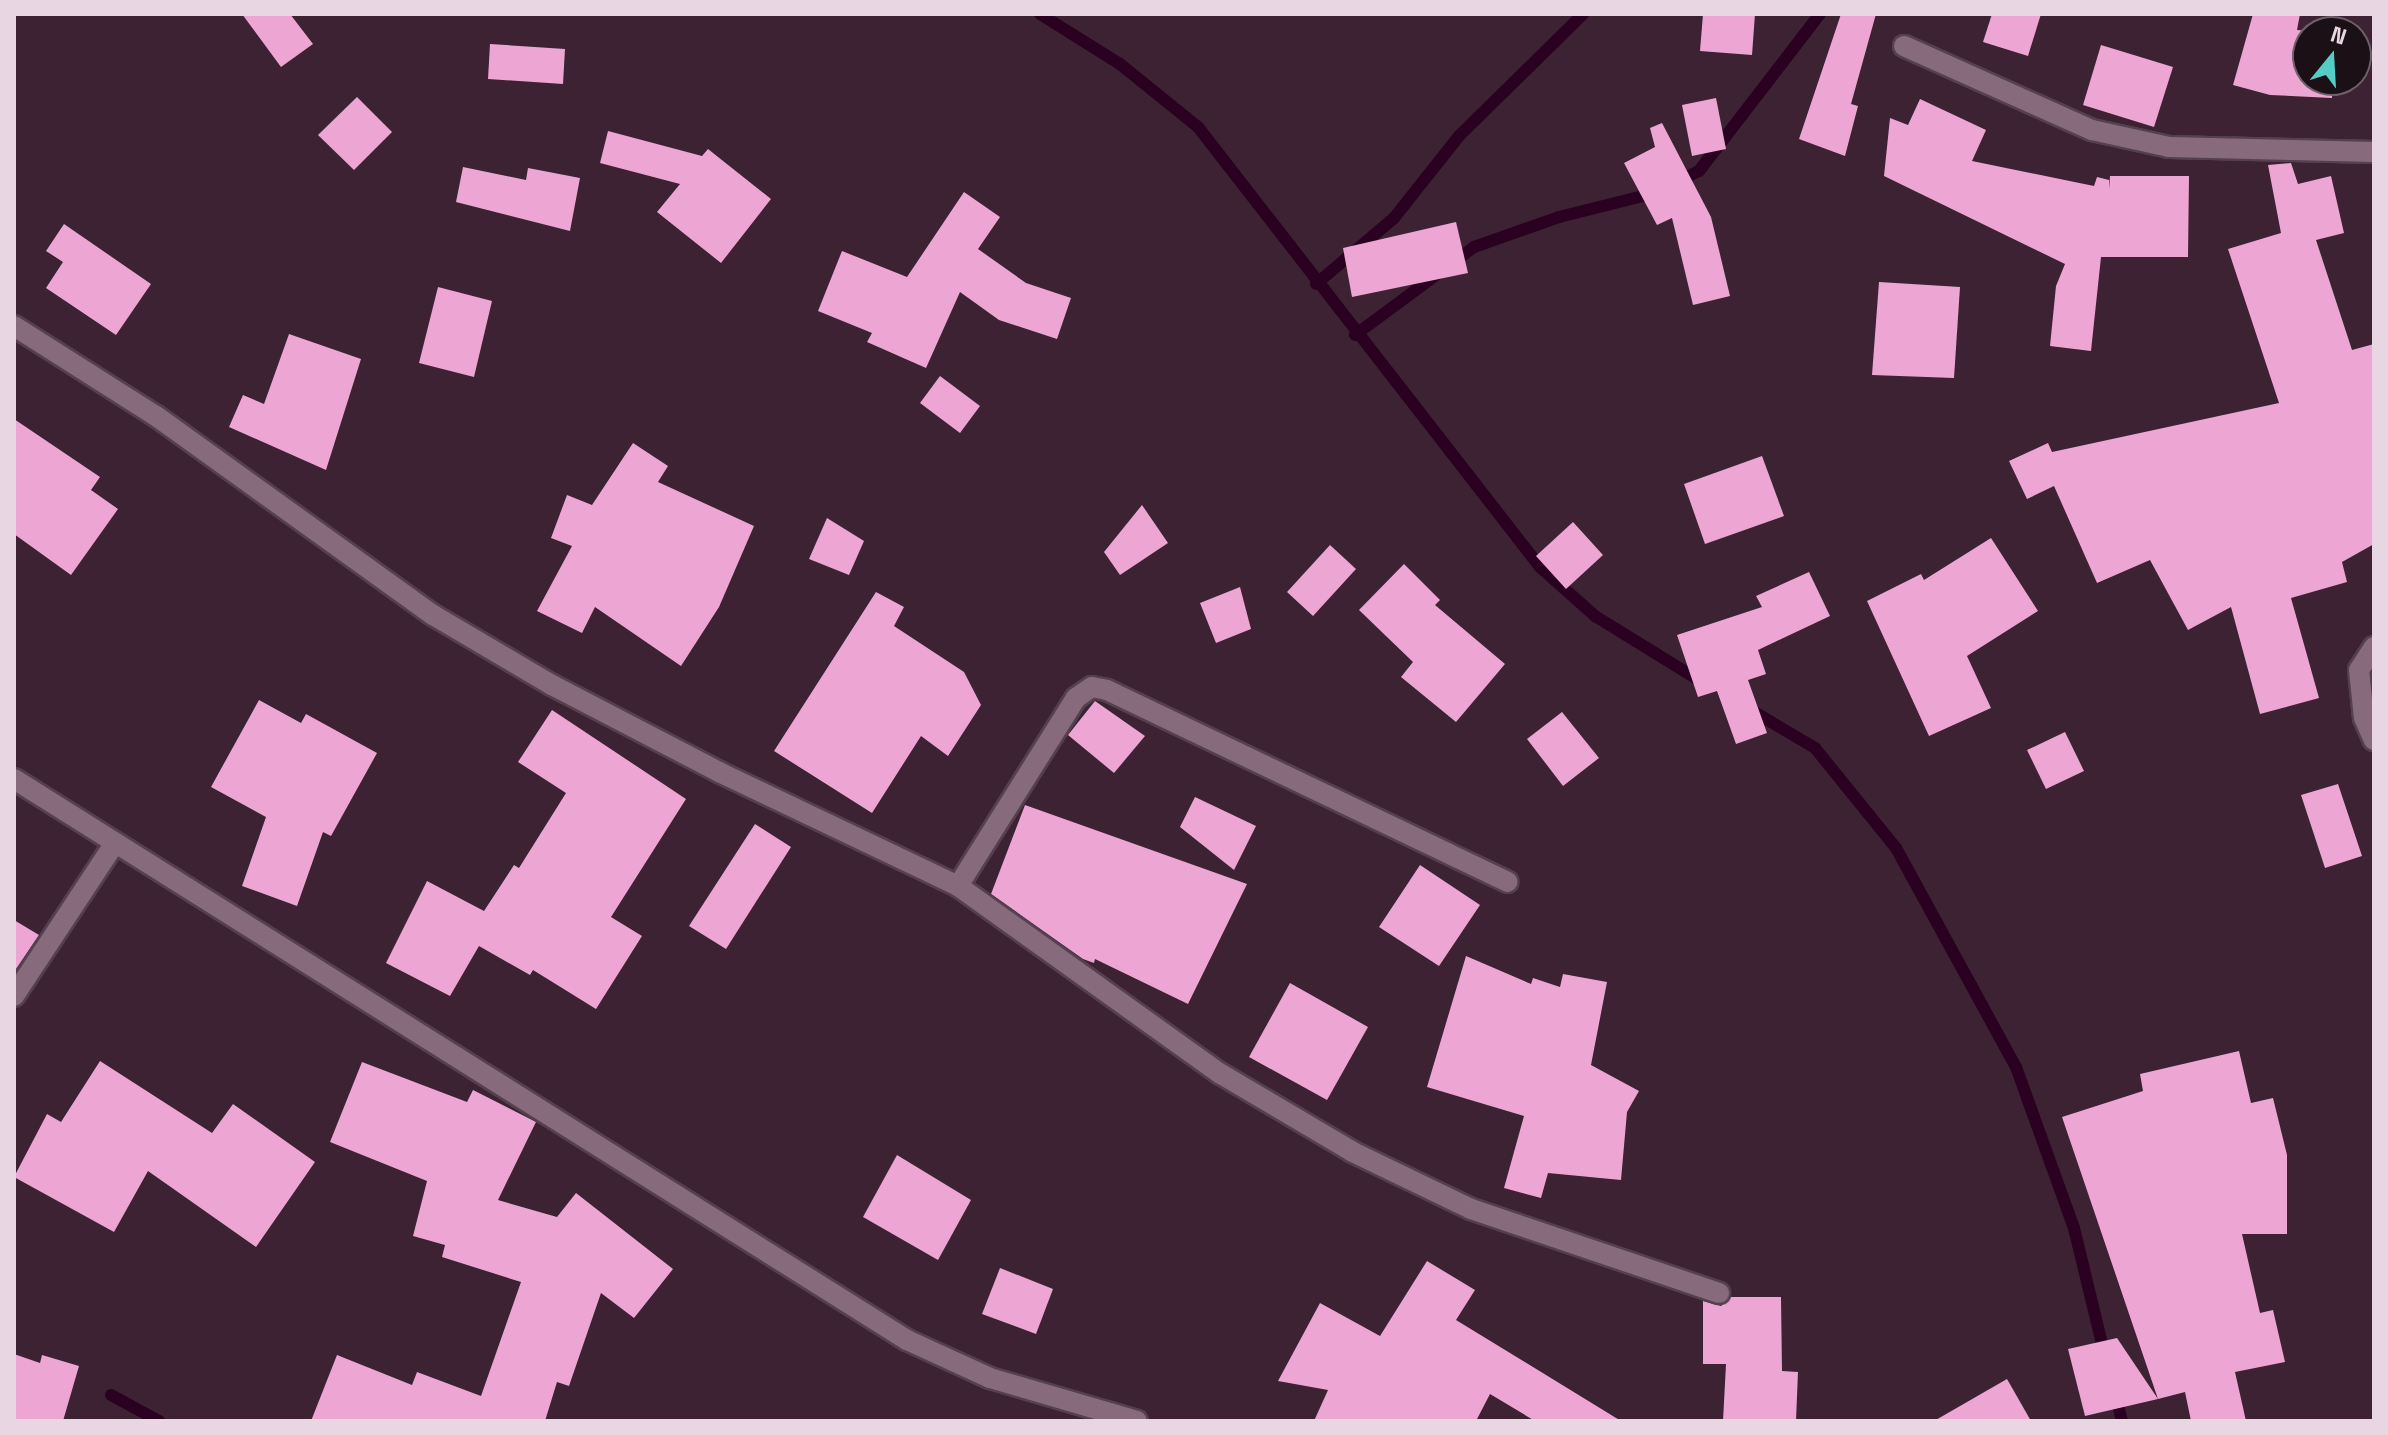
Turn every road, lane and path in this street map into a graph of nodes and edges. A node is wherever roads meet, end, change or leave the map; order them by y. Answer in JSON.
{"nodes":[{"id":1,"x":1904,"y":46,"type":"dead end"},
{"id":2,"x":2374,"y":152,"type":"edge"},
{"id":3,"x":14,"y":326,"type":"edge"},
{"id":4,"x":2374,"y":647,"type":"edge"},
{"id":5,"x":2374,"y":740,"type":"edge"},
{"id":6,"x":14,"y":779,"type":"edge"},
{"id":7,"x":115,"y":843,"type":"junction"},
{"id":8,"x":1507,"y":882,"type":"dead end"},
{"id":9,"x":958,"y":886,"type":"junction"},
{"id":10,"x":14,"y":996,"type":"edge"},
{"id":11,"x":1719,"y":1293,"type":"dead end"},
{"id":12,"x":1137,"y":1421,"type":"edge"}],
"edges":[{"from":1,"to":2,"type":"street"},
{"from":3,"to":9,"type":"street"},
{"from":4,"to":5,"type":"street"},
{"from":6,"to":7,"type":"street"},
{"from":7,"to":10,"type":"street"},
{"from":7,"to":12,"type":"street"},
{"from":8,"to":9,"type":"street"},
{"from":9,"to":11,"type":"street"}]}
